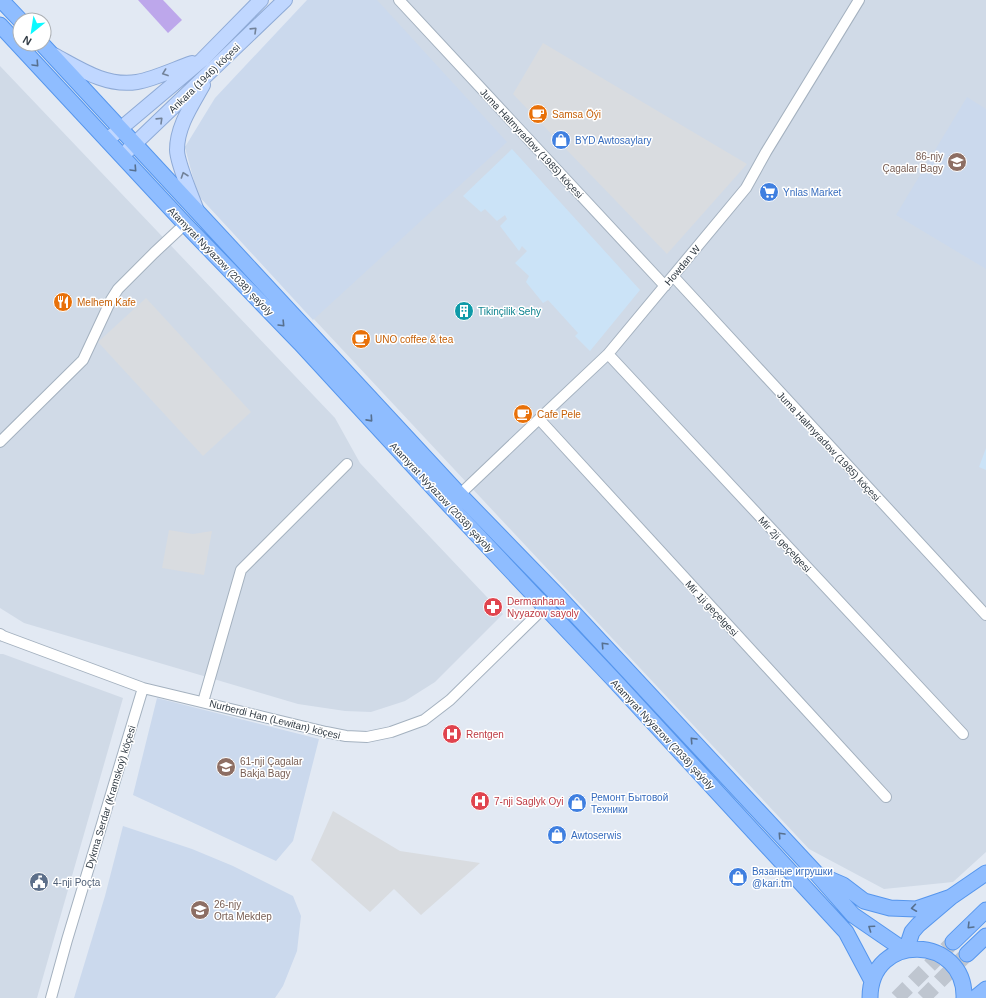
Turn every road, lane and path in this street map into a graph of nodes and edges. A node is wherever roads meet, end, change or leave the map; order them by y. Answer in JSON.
{"nodes":[{"id":1,"x":1,"y":0,"type":"edge"},
{"id":2,"x":261,"y":0,"type":"edge"},
{"id":3,"x":285,"y":0,"type":"edge"},
{"id":4,"x":399,"y":0,"type":"edge"},
{"id":5,"x":859,"y":0,"type":"edge"},
{"id":6,"x":12,"y":12,"type":"edge"},
{"id":7,"x":0,"y":25,"type":"edge"},
{"id":8,"x":50,"y":52,"type":"edge"},
{"id":9,"x":52,"y":52,"type":"edge"},
{"id":10,"x":202,"y":60,"type":"junction"},
{"id":11,"x":212,"y":70,"type":"junction"},
{"id":12,"x":120,"y":128,"type":"junction"},
{"id":13,"x":107,"y":140,"type":"junction"},
{"id":14,"x":136,"y":143,"type":"junction"},
{"id":15,"x":122,"y":156,"type":"junction"},
{"id":16,"x":197,"y":211,"type":"junction"},
{"id":17,"x":185,"y":224,"type":"junction"},
{"id":18,"x":673,"y":276,"type":"junction"},
{"id":19,"x":664,"y":286,"type":"junction"},
{"id":20,"x":608,"y":354,"type":"junction"},
{"id":21,"x":539,"y":419,"type":"junction"},
{"id":22,"x":0,"y":442,"type":"edge"},
{"id":23,"x":347,"y":464,"type":"dead end"},
{"id":24,"x":454,"y":500,"type":"junction"},
{"id":25,"x":557,"y":595,"type":"junction"},
{"id":26,"x":545,"y":607,"type":"junction"},
{"id":27,"x":986,"y":615,"type":"edge"},
{"id":28,"x":1,"y":636,"type":"edge"},
{"id":29,"x":143,"y":688,"type":"junction"},
{"id":30,"x":203,"y":702,"type":"junction"},
{"id":31,"x":963,"y":734,"type":"dead end"},
{"id":32,"x":886,"y":797,"type":"dead end"},
{"id":33,"x":816,"y":872,"type":"junction"},
{"id":34,"x":986,"y":873,"type":"edge"},
{"id":35,"x":951,"y":897,"type":"junction"},
{"id":36,"x":986,"y":910,"type":"edge"},
{"id":37,"x":986,"y":936,"type":"edge"},
{"id":38,"x":954,"y":942,"type":"tunnel mouth"},
{"id":39,"x":905,"y":950,"type":"junction"},
{"id":40,"x":967,"y":954,"type":"tunnel mouth"},
{"id":41,"x":870,"y":989,"type":"edge"},
{"id":42,"x":986,"y":989,"type":"edge"},
{"id":43,"x":51,"y":998,"type":"edge"},
{"id":44,"x":857,"y":998,"type":"edge"},
{"id":45,"x":964,"y":998,"type":"edge"},
{"id":46,"x":975,"y":998,"type":"edge"}],
"edges":[{"from":1,"to":6,"type":"main road"},
{"from":2,"to":10,"type":"main road","name":"Ankara (1946) köçesi"},
{"from":11,"to":3,"type":"main road","name":"Ankara (1946) köçesi","one_way":true},
{"from":4,"to":19,"type":"street","name":"Juma Halmyradow (1985) köçesi"},
{"from":5,"to":18,"type":"street","name":"Howdan W"},
{"from":7,"to":13,"type":"main road","name":"Atamyrat Nyýazow (2038) şaýoly","one_way":true},
{"from":8,"to":12,"type":"main road","name":"Atamyrat Nyýazow (2038) şaýoly"},
{"from":10,"to":9,"type":"main road","one_way":true},
{"from":10,"to":12,"type":"main road","name":"Ankara (1946) köçesi"},
{"from":14,"to":11,"type":"main road","name":"Ankara (1946) köçesi","one_way":true},
{"from":16,"to":11,"type":"main road","one_way":true},
{"from":12,"to":13,"type":"main road","name":"Ankara (1946) köçesi"},
{"from":12,"to":14,"type":"main road","name":"Atamyrat Nyýazow (2038) şaýoly"},
{"from":13,"to":15,"type":"main road","name":"Atamyrat Nyýazow (2038) şaýoly"},
{"from":14,"to":15,"type":"main road","name":"Ankara (1946) köçesi"},
{"from":14,"to":16,"type":"main road","name":"Atamyrat Nyýazow (2038) şaýoly"},
{"from":15,"to":17,"type":"main road","name":"Atamyrat Nyýazow (2038) şaýoly","one_way":true},
{"from":16,"to":24,"type":"main road","name":"Atamyrat Nyýazow (2038) şaýoly"},
{"from":17,"to":22,"type":"street"},
{"from":17,"to":24,"type":"main road","name":"Atamyrat Nyýazow (2038) şaýoly","one_way":true},
{"from":18,"to":19,"type":"street","name":"Howdan W"},
{"from":18,"to":27,"type":"street","name":"Juma Halmyradow (1985) köçesi"},
{"from":19,"to":20,"type":"street","name":"Howdan W"},
{"from":20,"to":21,"type":"street","name":"Howdan W"},
{"from":20,"to":31,"type":"street","name":"Mir 2ji geçelgesi"},
{"from":21,"to":24,"type":"street","name":"Howdan W"},
{"from":21,"to":32,"type":"street","name":"Mir 1ji geçelgesi"},
{"from":23,"to":30,"type":"street"},
{"from":24,"to":25,"type":"main road","name":"Atamyrat Nyýazow (2038) şaýoly"},
{"from":24,"to":26,"type":"main road","name":"Atamyrat Nyýazow (2038) şaýoly"},
{"from":25,"to":26,"type":"street","name":"Nurberdi Han (Lewitan) köçesi"},
{"from":33,"to":25,"type":"main road","name":"Atamyrat Nyýazow (2038) şaýoly","one_way":true},
{"from":26,"to":30,"type":"street","name":"Nurberdi Han (Lewitan) köçesi"},
{"from":26,"to":41,"type":"main road","name":"Atamyrat Nyýazow (2038) şaýoly"},
{"from":28,"to":29,"type":"street","name":"Nurberdi Han (Lewitan) köçesi"},
{"from":29,"to":30,"type":"street","name":"Nurberdi Han (Lewitan) köçesi"},
{"from":29,"to":43,"type":"street","name":"Dykma Serdar (Kramskoý) köçesi"},
{"from":35,"to":33,"type":"main road","one_way":true},
{"from":39,"to":33,"type":"main road","name":"Atamyrat Nyýazow (2038) şaýoly","one_way":true},
{"from":34,"to":35,"type":"main road"},
{"from":35,"to":39,"type":"main road"},
{"from":36,"to":38,"type":"main road","one_way":true},
{"from":37,"to":40,"type":"main road"},
{"from":39,"to":41,"type":"main road"},
{"from":39,"to":45,"type":"main road"},
{"from":41,"to":44,"type":"main road"},
{"from":42,"to":46,"type":"main road"}]}
